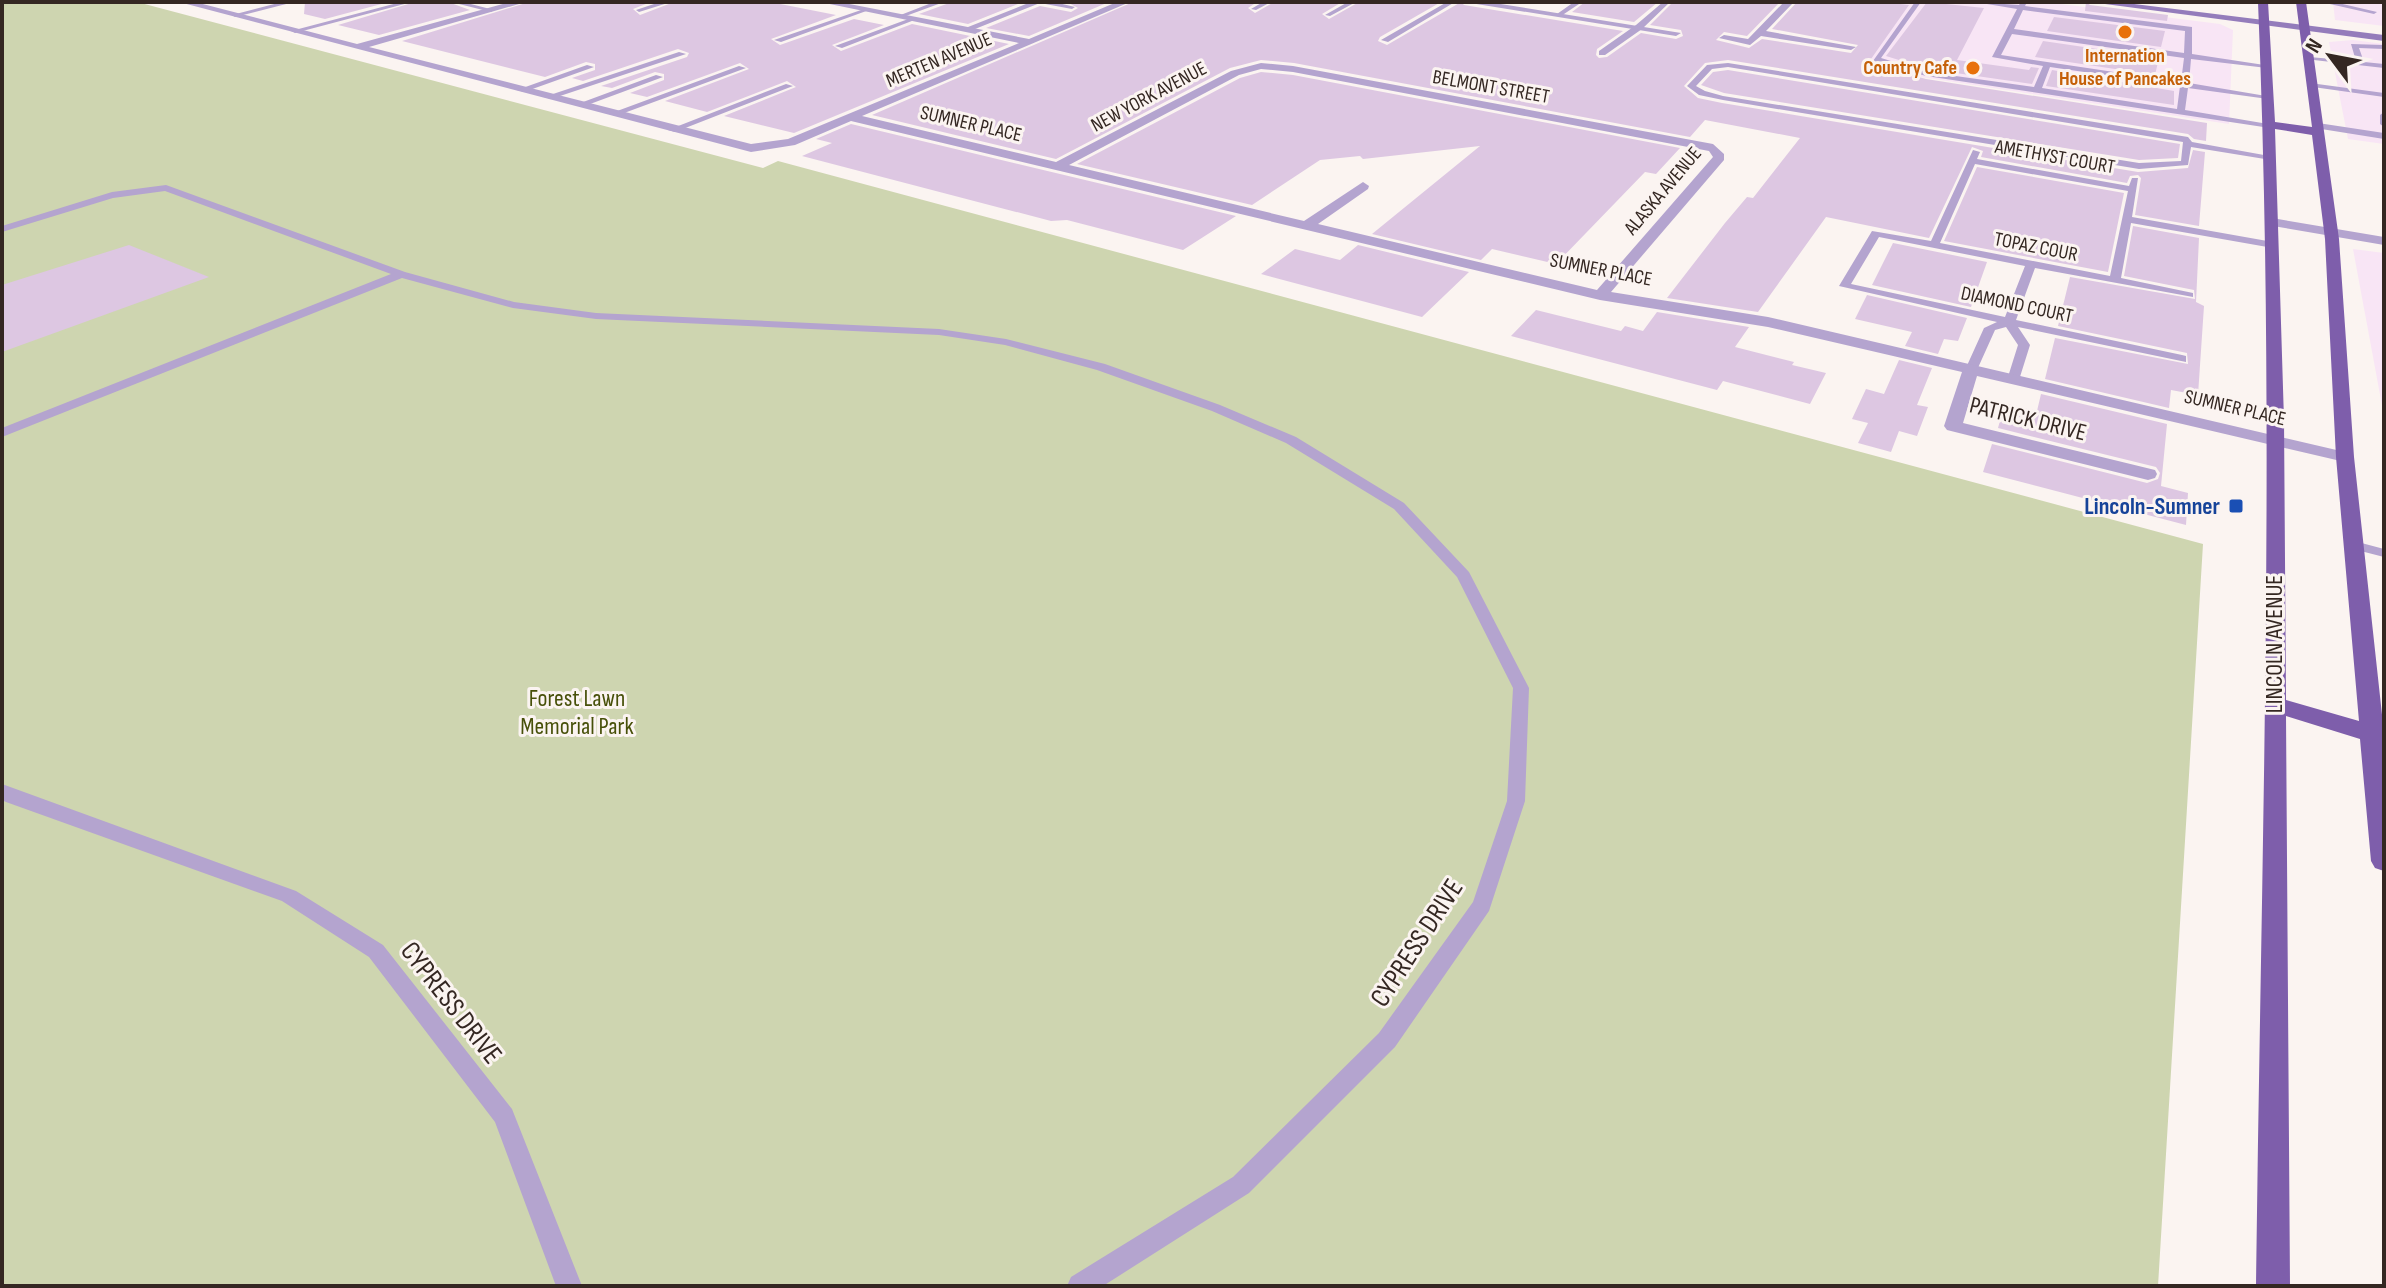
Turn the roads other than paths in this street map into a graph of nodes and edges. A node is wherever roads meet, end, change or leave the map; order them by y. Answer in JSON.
{"nodes":[{"id":1,"x":188,"y":2,"type":"edge"},
{"id":2,"x":291,"y":2,"type":"edge"},
{"id":3,"x":409,"y":2,"type":"edge"},
{"id":4,"x":454,"y":2,"type":"edge"},
{"id":5,"x":521,"y":2,"type":"edge"},
{"id":6,"x":668,"y":2,"type":"edge"},
{"id":7,"x":825,"y":2,"type":"edge"},
{"id":8,"x":941,"y":2,"type":"edge"},
{"id":9,"x":1040,"y":2,"type":"edge"},
{"id":10,"x":1125,"y":2,"type":"edge"},
{"id":11,"x":1192,"y":2,"type":"edge"},
{"id":12,"x":1268,"y":2,"type":"edge"},
{"id":13,"x":1353,"y":2,"type":"edge"},
{"id":14,"x":1452,"y":2,"type":"edge"},
{"id":15,"x":1469,"y":2,"type":"edge"},
{"id":16,"x":1579,"y":2,"type":"edge"},
{"id":17,"x":1667,"y":2,"type":"edge"},
{"id":18,"x":1789,"y":2,"type":"edge"},
{"id":19,"x":1918,"y":2,"type":"edge"},
{"id":20,"x":1978,"y":2,"type":"edge"},
{"id":21,"x":2095,"y":2,"type":"edge"},
{"id":22,"x":2153,"y":2,"type":"edge"},
{"id":23,"x":2263,"y":2,"type":"edge"},
{"id":24,"x":2301,"y":2,"type":"edge"},
{"id":25,"x":2324,"y":2,"type":"edge"},
{"id":26,"x":1488,"y":3,"type":"edge"},
{"id":27,"x":2022,"y":5,"type":"edge"},
{"id":28,"x":1209,"y":6,"type":"dead end"},
{"id":29,"x":1072,"y":7,"type":"dead end"},
{"id":30,"x":1254,"y":9,"type":"dead end"},
{"id":31,"x":491,"y":10,"type":"junction"},
{"id":32,"x":639,"y":10,"type":"dead end"},
{"id":33,"x":866,"y":10,"type":"junction"},
{"id":34,"x":2358,"y":10,"type":"junction"},
{"id":35,"x":2345,"y":11,"type":"dead end"},
{"id":36,"x":2374,"y":12,"type":"dead end"},
{"id":37,"x":235,"y":15,"type":"junction"},
{"id":38,"x":1328,"y":15,"type":"dead end"},
{"id":39,"x":1559,"y":15,"type":"junction"},
{"id":40,"x":901,"y":16,"type":"junction"},
{"id":41,"x":913,"y":19,"type":"junction"},
{"id":42,"x":2264,"y":20,"type":"junction"},
{"id":43,"x":2368,"y":21,"type":"dead end"},
{"id":44,"x":2302,"y":24,"type":"junction"},
{"id":45,"x":1639,"y":27,"type":"junction"},
{"id":46,"x":2381,"y":27,"type":"edge"},
{"id":47,"x":967,"y":29,"type":"junction"},
{"id":48,"x":295,"y":31,"type":"junction"},
{"id":49,"x":2009,"y":31,"type":"junction"},
{"id":50,"x":1676,"y":33,"type":"dead end"},
{"id":51,"x":1758,"y":33,"type":"junction"},
{"id":52,"x":1724,"y":38,"type":"dead end"},
{"id":53,"x":2384,"y":38,"type":"edge"},
{"id":54,"x":778,"y":40,"type":"dead end"},
{"id":55,"x":1385,"y":40,"type":"dead end"},
{"id":56,"x":1030,"y":42,"type":"junction"},
{"id":57,"x":839,"y":46,"type":"dead end"},
{"id":58,"x":355,"y":47,"type":"junction"},
{"id":59,"x":1851,"y":47,"type":"dead end"},
{"id":60,"x":2384,"y":47,"type":"edge"},
{"id":61,"x":1602,"y":53,"type":"dead end"},
{"id":62,"x":682,"y":54,"type":"dead end"},
{"id":63,"x":2188,"y":56,"type":"junction"},
{"id":64,"x":2309,"y":59,"type":"junction"},
{"id":65,"x":2361,"y":64,"type":"junction"},
{"id":66,"x":2047,"y":65,"type":"junction"},
{"id":67,"x":1261,"y":66,"type":"joint"},
{"id":68,"x":2267,"y":66,"type":"junction"},
{"id":69,"x":2384,"y":66,"type":"edge"},
{"id":70,"x":590,"y":67,"type":"dead end"},
{"id":71,"x":742,"y":68,"type":"dead end"},
{"id":72,"x":2069,"y":68,"type":"junction"},
{"id":73,"x":659,"y":77,"type":"dead end"},
{"id":74,"x":2184,"y":85,"type":"junction"},
{"id":75,"x":2313,"y":85,"type":"junction"},
{"id":76,"x":789,"y":86,"type":"dead end"},
{"id":77,"x":521,"y":90,"type":"junction"},
{"id":78,"x":2037,"y":90,"type":"junction"},
{"id":79,"x":2384,"y":95,"type":"edge"},
{"id":80,"x":548,"y":97,"type":"junction"},
{"id":81,"x":2268,"y":97,"type":"junction"},
{"id":82,"x":579,"y":105,"type":"junction"},
{"id":83,"x":2181,"y":109,"type":"junction"},
{"id":84,"x":613,"y":114,"type":"junction"},
{"id":85,"x":2384,"y":115,"type":"edge"},
{"id":86,"x":850,"y":117,"type":"junction"},
{"id":87,"x":2384,"y":124,"type":"edge"},
{"id":88,"x":2270,"y":125,"type":"junction"},
{"id":89,"x":2319,"y":129,"type":"junction"},
{"id":90,"x":672,"y":130,"type":"junction"},
{"id":91,"x":2384,"y":136,"type":"edge"},
{"id":92,"x":2188,"y":144,"type":"junction"},
{"id":93,"x":1978,"y":147,"type":"dead end"},
{"id":94,"x":1713,"y":148,"type":"joint"},
{"id":95,"x":2271,"y":157,"type":"junction"},
{"id":96,"x":1972,"y":161,"type":"junction"},
{"id":97,"x":1056,"y":167,"type":"junction"},
{"id":98,"x":2137,"y":175,"type":"dead end"},
{"id":99,"x":1363,"y":186,"type":"dead end"},
{"id":100,"x":2132,"y":189,"type":"junction"},
{"id":101,"x":2126,"y":219,"type":"junction"},
{"id":102,"x":2272,"y":222,"type":"junction"},
{"id":103,"x":1306,"y":226,"type":"junction"},
{"id":104,"x":2,"y":229,"type":"edge"},
{"id":105,"x":2331,"y":232,"type":"junction"},
{"id":106,"x":2384,"y":241,"type":"edge"},
{"id":107,"x":1934,"y":245,"type":"junction"},
{"id":108,"x":2273,"y":245,"type":"junction"},
{"id":109,"x":2031,"y":264,"type":"junction"},
{"id":110,"x":401,"y":274,"type":"junction"},
{"id":111,"x":2115,"y":280,"type":"junction"},
{"id":112,"x":1844,"y":286,"type":"joint"},
{"id":113,"x":1600,"y":295,"type":"junction"},
{"id":114,"x":2189,"y":295,"type":"dead end"},
{"id":115,"x":2009,"y":322,"type":"junction"},
{"id":116,"x":2182,"y":359,"type":"dead end"},
{"id":117,"x":1971,"y":370,"type":"junction"},
{"id":118,"x":2013,"y":380,"type":"junction"},
{"id":119,"x":2,"y":433,"type":"edge"},
{"id":120,"x":2275,"y":440,"type":"junction"},
{"id":121,"x":2345,"y":457,"type":"junction"},
{"id":122,"x":2148,"y":474,"type":"dead end"},
{"id":123,"x":2354,"y":545,"type":"junction"},
{"id":124,"x":2384,"y":553,"type":"edge"},
{"id":125,"x":2274,"y":704,"type":"junction"},
{"id":126,"x":2379,"y":735,"type":"edge"},
{"id":127,"x":2,"y":791,"type":"edge"},
{"id":128,"x":2384,"y":861,"type":"edge"},
{"id":129,"x":569,"y":1286,"type":"edge"},
{"id":130,"x":1080,"y":1286,"type":"edge"},
{"id":131,"x":2273,"y":1286,"type":"edge"}],
"edges":[{"from":1,"to":37,"type":"street"},
{"from":2,"to":37,"type":"lane"},
{"from":3,"to":48,"type":"lane"},
{"from":4,"to":31,"type":"lane"},
{"from":5,"to":31,"type":"street"},
{"from":6,"to":32,"type":"lane"},
{"from":7,"to":33,"type":"street"},
{"from":8,"to":40,"type":"lane"},
{"from":9,"to":29,"type":"lane"},
{"from":9,"to":47,"type":"lane"},
{"from":10,"to":56,"type":"street","name":"MERTEN AVENUE"},
{"from":11,"to":28,"type":"lane"},
{"from":12,"to":30,"type":"lane"},
{"from":13,"to":38,"type":"lane"},
{"from":14,"to":55,"type":"lane"},
{"from":15,"to":26,"type":"street"},
{"from":16,"to":39,"type":"lane"},
{"from":17,"to":45,"type":"lane"},
{"from":18,"to":51,"type":"street"},
{"from":19,"to":78,"type":"lane"},
{"from":20,"to":27,"type":"lane"},
{"from":21,"to":42,"type":"main road"},
{"from":22,"to":42,"type":"main road"},
{"from":23,"to":42,"type":"main road","name":"LINCOLN AVENUE"},
{"from":24,"to":44,"type":"main road"},
{"from":25,"to":34,"type":"lane"},
{"from":26,"to":39,"type":"street"},
{"from":27,"to":49,"type":"lane"},
{"from":27,"to":63,"type":"lane"},
{"from":31,"to":58,"type":"street"},
{"from":33,"to":40,"type":"street"},
{"from":33,"to":54,"type":"lane"},
{"from":34,"to":35,"type":"lane"},
{"from":34,"to":36,"type":"lane"},
{"from":37,"to":48,"type":"street"},
{"from":39,"to":45,"type":"street"},
{"from":40,"to":41,"type":"street"},
{"from":41,"to":47,"type":"street"},
{"from":41,"to":57,"type":"lane"},
{"from":42,"to":44,"type":"main road"},
{"from":42,"to":68,"type":"main road","name":"LINCOLN AVENUE"},
{"from":43,"to":46,"type":"lane"},
{"from":44,"to":46,"type":"main road"},
{"from":44,"to":53,"type":"main road"},
{"from":44,"to":64,"type":"main road"},
{"from":45,"to":50,"type":"street"},
{"from":45,"to":61,"type":"lane"},
{"from":47,"to":56,"type":"street"},
{"from":48,"to":58,"type":"street"},
{"from":49,"to":63,"type":"lane"},
{"from":49,"to":66,"type":"lane"},
{"from":51,"to":52,"type":"street"},
{"from":51,"to":59,"type":"street"},
{"from":56,"to":86,"type":"street","name":"MERTEN AVENUE"},
{"from":58,"to":77,"type":"street"},
{"from":60,"to":65,"type":"lane"},
{"from":62,"to":80,"type":"lane"},
{"from":63,"to":68,"type":"lane"},
{"from":63,"to":74,"type":"lane"},
{"from":64,"to":65,"type":"lane"},
{"from":64,"to":75,"type":"main road"},
{"from":65,"to":69,"type":"lane"},
{"from":66,"to":72,"type":"lane"},
{"from":66,"to":78,"type":"lane"},
{"from":67,"to":94,"type":"street","name":"BELMONT STREET"},
{"from":67,"to":97,"type":"street","name":"NEW YORK AVENUE"},
{"from":68,"to":81,"type":"main road","name":"LINCOLN AVENUE"},
{"from":70,"to":77,"type":"lane"},
{"from":71,"to":84,"type":"lane"},
{"from":72,"to":74,"type":"lane"},
{"from":72,"to":83,"type":"lane"},
{"from":73,"to":82,"type":"lane"},
{"from":74,"to":81,"type":"lane"},
{"from":74,"to":83,"type":"lane"},
{"from":75,"to":79,"type":"lane"},
{"from":75,"to":89,"type":"main road"},
{"from":76,"to":90,"type":"lane"},
{"from":77,"to":80,"type":"street"},
{"from":78,"to":83,"type":"lane"},
{"from":80,"to":82,"type":"street"},
{"from":81,"to":88,"type":"main road","name":"LINCOLN AVENUE"},
{"from":82,"to":84,"type":"street"},
{"from":83,"to":88,"type":"lane"},
{"from":84,"to":90,"type":"street"},
{"from":85,"to":87,"type":"lane"},
{"from":86,"to":90,"type":"street","name":"MERTEN AVENUE"},
{"from":86,"to":97,"type":"street","name":"SUMNER PLACE"},
{"from":88,"to":89,"type":"main road"},
{"from":88,"to":95,"type":"main road","name":"LINCOLN AVENUE"},
{"from":89,"to":91,"type":"lane"},
{"from":89,"to":105,"type":"main road"},
{"from":92,"to":92,"type":"lane"},
{"from":92,"to":95,"type":"lane"},
{"from":93,"to":96,"type":"lane"},
{"from":94,"to":113,"type":"street","name":"ALASKA AVENUE"},
{"from":95,"to":102,"type":"main road","name":"LINCOLN AVENUE"},
{"from":96,"to":100,"type":"lane","name":"AMETHYST COURT"},
{"from":96,"to":107,"type":"lane"},
{"from":97,"to":103,"type":"street","name":"SUMNER PLACE"},
{"from":98,"to":100,"type":"lane"},
{"from":99,"to":103,"type":"street"},
{"from":100,"to":101,"type":"lane"},
{"from":101,"to":108,"type":"lane"},
{"from":101,"to":111,"type":"lane"},
{"from":102,"to":105,"type":"street"},
{"from":102,"to":108,"type":"main road","name":"LINCOLN AVENUE"},
{"from":103,"to":113,"type":"street","name":"SUMNER PLACE"},
{"from":104,"to":110,"type":"lane","name":"CYPRESS DRIVE"},
{"from":105,"to":106,"type":"street"},
{"from":105,"to":121,"type":"main road"},
{"from":107,"to":109,"type":"lane","name":"TOPAZ COUR"},
{"from":107,"to":112,"type":"lane","name":"TOPAZ COUR"},
{"from":108,"to":120,"type":"main road","name":"LINCOLN AVENUE"},
{"from":109,"to":111,"type":"lane","name":"TOPAZ COUR"},
{"from":109,"to":115,"type":"lane"},
{"from":110,"to":119,"type":"lane"},
{"from":110,"to":130,"type":"lane","name":"CYPRESS DRIVE"},
{"from":111,"to":114,"type":"lane","name":"TOPAZ COUR"},
{"from":112,"to":115,"type":"lane","name":"DIAMOND COURT"},
{"from":113,"to":117,"type":"street","name":"SUMNER PLACE"},
{"from":115,"to":116,"type":"lane","name":"DIAMOND COURT"},
{"from":115,"to":117,"type":"lane"},
{"from":115,"to":118,"type":"lane"},
{"from":117,"to":118,"type":"street","name":"SUMNER PLACE"},
{"from":117,"to":122,"type":"street","name":"PATRICK DRIVE"},
{"from":118,"to":120,"type":"street","name":"SUMNER PLACE"},
{"from":120,"to":121,"type":"street","name":"SUMNER PLACE"},
{"from":120,"to":125,"type":"main road","name":"LINCOLN AVENUE"},
{"from":121,"to":123,"type":"main road"},
{"from":123,"to":124,"type":"lane"},
{"from":123,"to":126,"type":"main road"},
{"from":125,"to":126,"type":"main road"},
{"from":125,"to":131,"type":"main road","name":"LINCOLN AVENUE"},
{"from":126,"to":128,"type":"main road"},
{"from":127,"to":129,"type":"lane","name":"CYPRESS DRIVE"}]}
